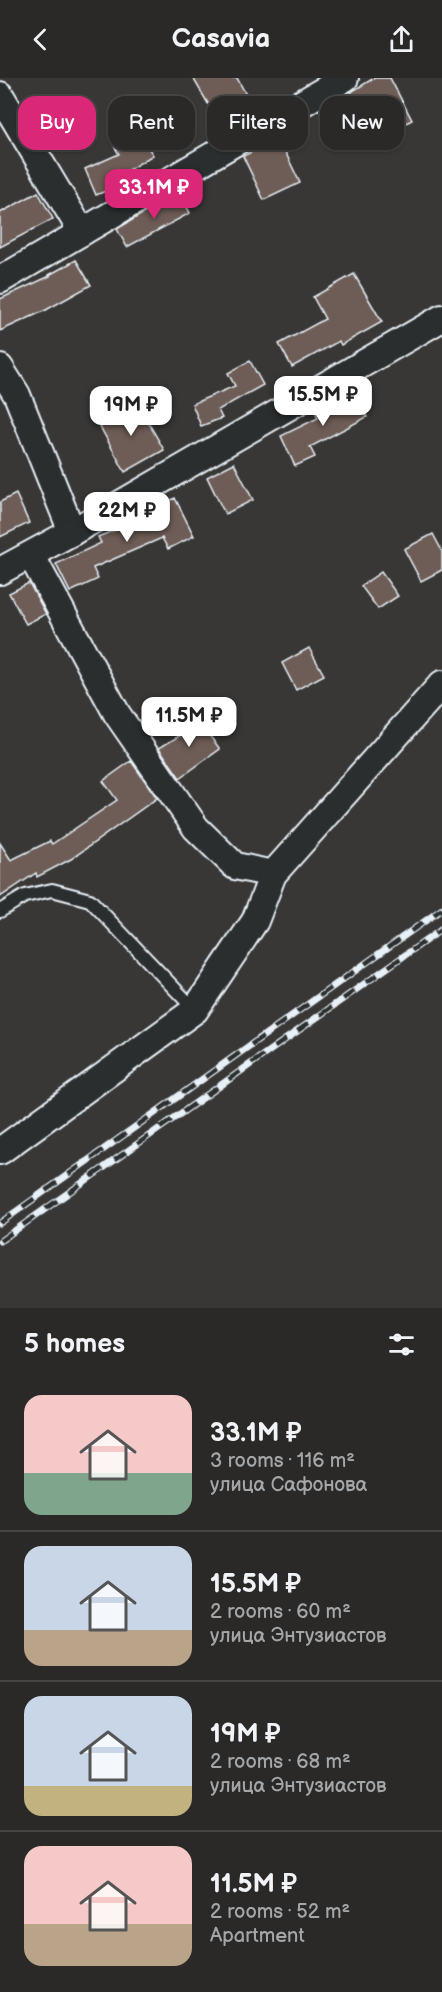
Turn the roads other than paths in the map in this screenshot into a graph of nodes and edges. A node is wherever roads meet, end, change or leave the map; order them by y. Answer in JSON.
{"nodes":[{"id":1,"x":345,"y":78,"type":"edge"},
{"id":2,"x":0,"y":95,"type":"edge"},
{"id":3,"x":82,"y":232,"type":"junction"},
{"id":4,"x":0,"y":280,"type":"edge"},
{"id":5,"x":442,"y":318,"type":"edge"},
{"id":6,"x":0,"y":368,"type":"edge"},
{"id":7,"x":72,"y":532,"type":"junction"},
{"id":8,"x":31,"y":555,"type":"junction"},
{"id":9,"x":0,"y":571,"type":"edge"},
{"id":10,"x":442,"y":684,"type":"edge"},
{"id":11,"x":273,"y":873,"type":"junction"},
{"id":12,"x":0,"y":911,"type":"edge"},
{"id":13,"x":195,"y":1010,"type":"junction"},
{"id":14,"x":0,"y":1151,"type":"edge"}],
"edges":[{"from":1,"to":3,"type":"street"},
{"from":2,"to":3,"type":"street"},
{"from":3,"to":4,"type":"street"},
{"from":5,"to":7,"type":"street"},
{"from":6,"to":7,"type":"street"},
{"from":7,"to":8,"type":"street"},
{"from":8,"to":9,"type":"street"},
{"from":8,"to":11,"type":"street"},
{"from":10,"to":11,"type":"street"},
{"from":11,"to":13,"type":"street"},
{"from":12,"to":13,"type":"lane"},
{"from":13,"to":14,"type":"street"}]}
